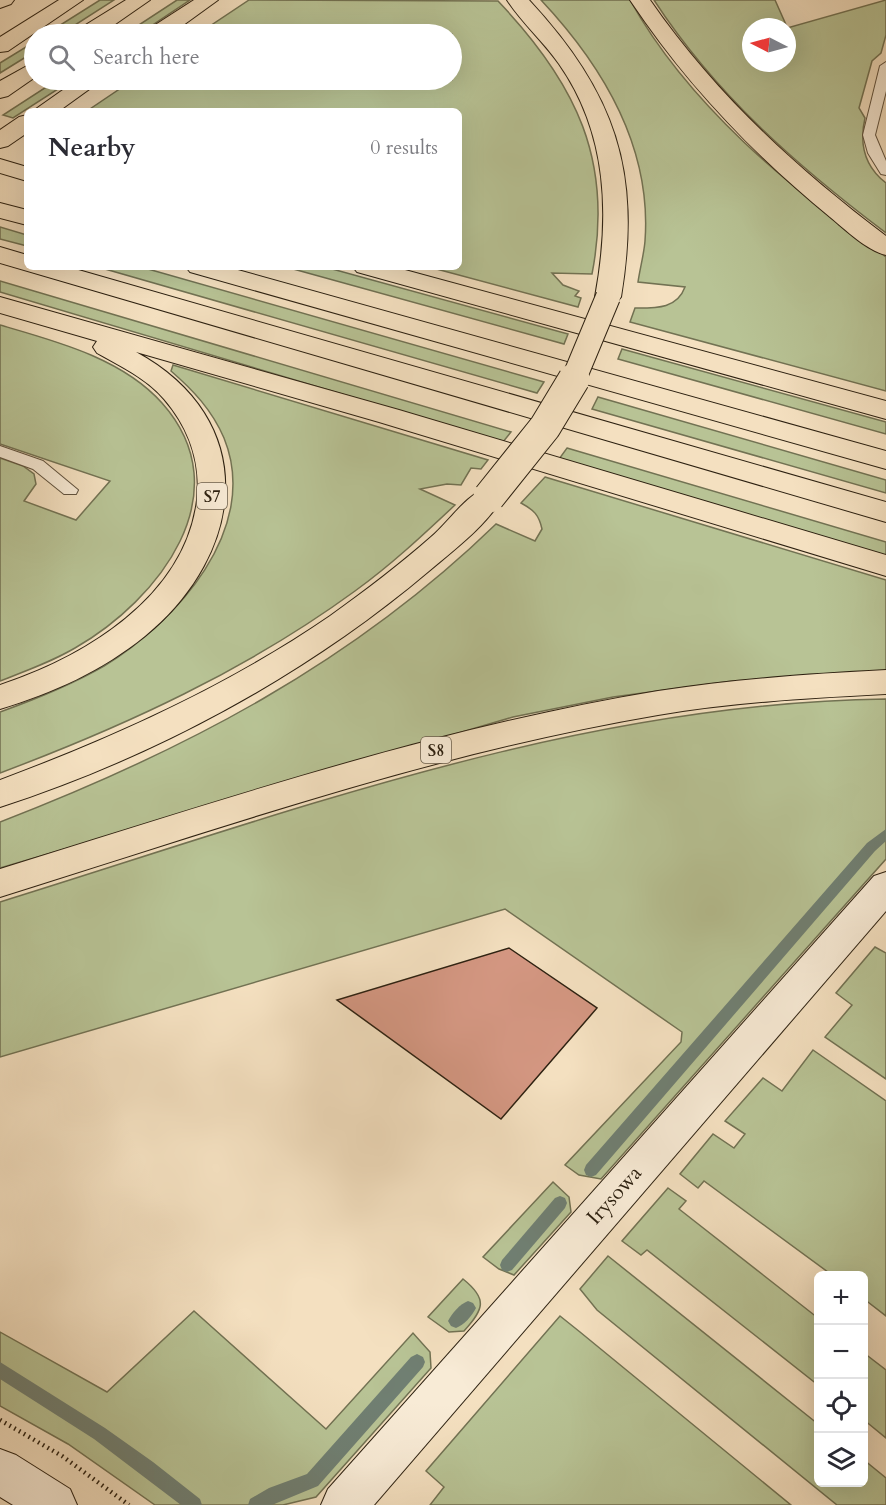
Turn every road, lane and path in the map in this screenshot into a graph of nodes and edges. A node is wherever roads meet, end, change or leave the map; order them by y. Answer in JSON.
{"nodes":[{"id":1,"x":4,"y":0,"type":"edge"},
{"id":2,"x":73,"y":0,"type":"edge"},
{"id":3,"x":140,"y":0,"type":"edge"},
{"id":4,"x":208,"y":0,"type":"edge"},
{"id":5,"x":517,"y":0,"type":"edge"},
{"id":6,"x":640,"y":0,"type":"edge"},
{"id":7,"x":0,"y":2,"type":"edge"},
{"id":8,"x":35,"y":24,"type":"edge"},
{"id":9,"x":103,"y":24,"type":"edge"},
{"id":10,"x":172,"y":24,"type":"edge"},
{"id":11,"x":24,"y":31,"type":"edge"},
{"id":12,"x":0,"y":46,"type":"edge"},
{"id":13,"x":886,"y":66,"type":"edge"},
{"id":14,"x":24,"y":75,"type":"edge"},
{"id":15,"x":76,"y":90,"type":"edge"},
{"id":16,"x":0,"y":91,"type":"edge"},
{"id":17,"x":49,"y":108,"type":"edge"},
{"id":18,"x":24,"y":124,"type":"edge"},
{"id":19,"x":0,"y":141,"type":"edge"},
{"id":20,"x":0,"y":166,"type":"edge"},
{"id":21,"x":886,"y":171,"type":"edge"},
{"id":22,"x":24,"y":173,"type":"edge"},
{"id":23,"x":0,"y":210,"type":"edge"},
{"id":24,"x":24,"y":217,"type":"edge"},
{"id":25,"x":886,"y":248,"type":"edge"},
{"id":26,"x":0,"y":255,"type":"edge"},
{"id":27,"x":24,"y":262,"type":"edge"},
{"id":28,"x":51,"y":270,"type":"edge"},
{"id":29,"x":210,"y":270,"type":"edge"},
{"id":30,"x":377,"y":270,"type":"edge"},
{"id":31,"x":1,"y":305,"type":"edge"},
{"id":32,"x":886,"y":410,"type":"edge"},
{"id":33,"x":0,"y":451,"type":"edge"},
{"id":34,"x":886,"y":460,"type":"edge"},
{"id":35,"x":70,"y":490,"type":"dead end"},
{"id":36,"x":886,"y":512,"type":"edge"},
{"id":37,"x":886,"y":566,"type":"edge"},
{"id":38,"x":886,"y":682,"type":"edge"},
{"id":39,"x":0,"y":697,"type":"edge"},
{"id":40,"x":0,"y":794,"type":"edge"},
{"id":41,"x":0,"y":883,"type":"edge"},
{"id":42,"x":886,"y":886,"type":"edge"},
{"id":43,"x":0,"y":1471,"type":"edge"},
{"id":44,"x":54,"y":1505,"type":"edge"},
{"id":45,"x":344,"y":1505,"type":"edge"}],
"edges":[{"from":1,"to":7,"type":"highway"},
{"from":2,"to":8,"type":"highway"},
{"from":3,"to":9,"type":"highway"},
{"from":4,"to":10,"type":"highway"},
{"from":5,"to":40,"type":"highway","bridge":true},
{"from":6,"to":25,"type":"highway"},
{"from":11,"to":12,"type":"highway"},
{"from":13,"to":21,"type":"lane"},
{"from":14,"to":16,"type":"highway"},
{"from":15,"to":17,"type":"highway"},
{"from":18,"to":19,"type":"highway"},
{"from":20,"to":22,"type":"highway"},
{"from":23,"to":24,"type":"highway"},
{"from":26,"to":27,"type":"highway"},
{"from":28,"to":36,"type":"highway"},
{"from":29,"to":34,"type":"highway"},
{"from":30,"to":32,"type":"highway"},
{"from":31,"to":37,"type":"highway"},
{"from":31,"to":39,"type":"highway","number":"S7"},
{"from":33,"to":35,"type":"lane"},
{"from":38,"to":41,"type":"highway","number":"S8"},
{"from":42,"to":45,"type":"street","name":"Irysowa"},
{"from":43,"to":44,"type":"street"}]}
